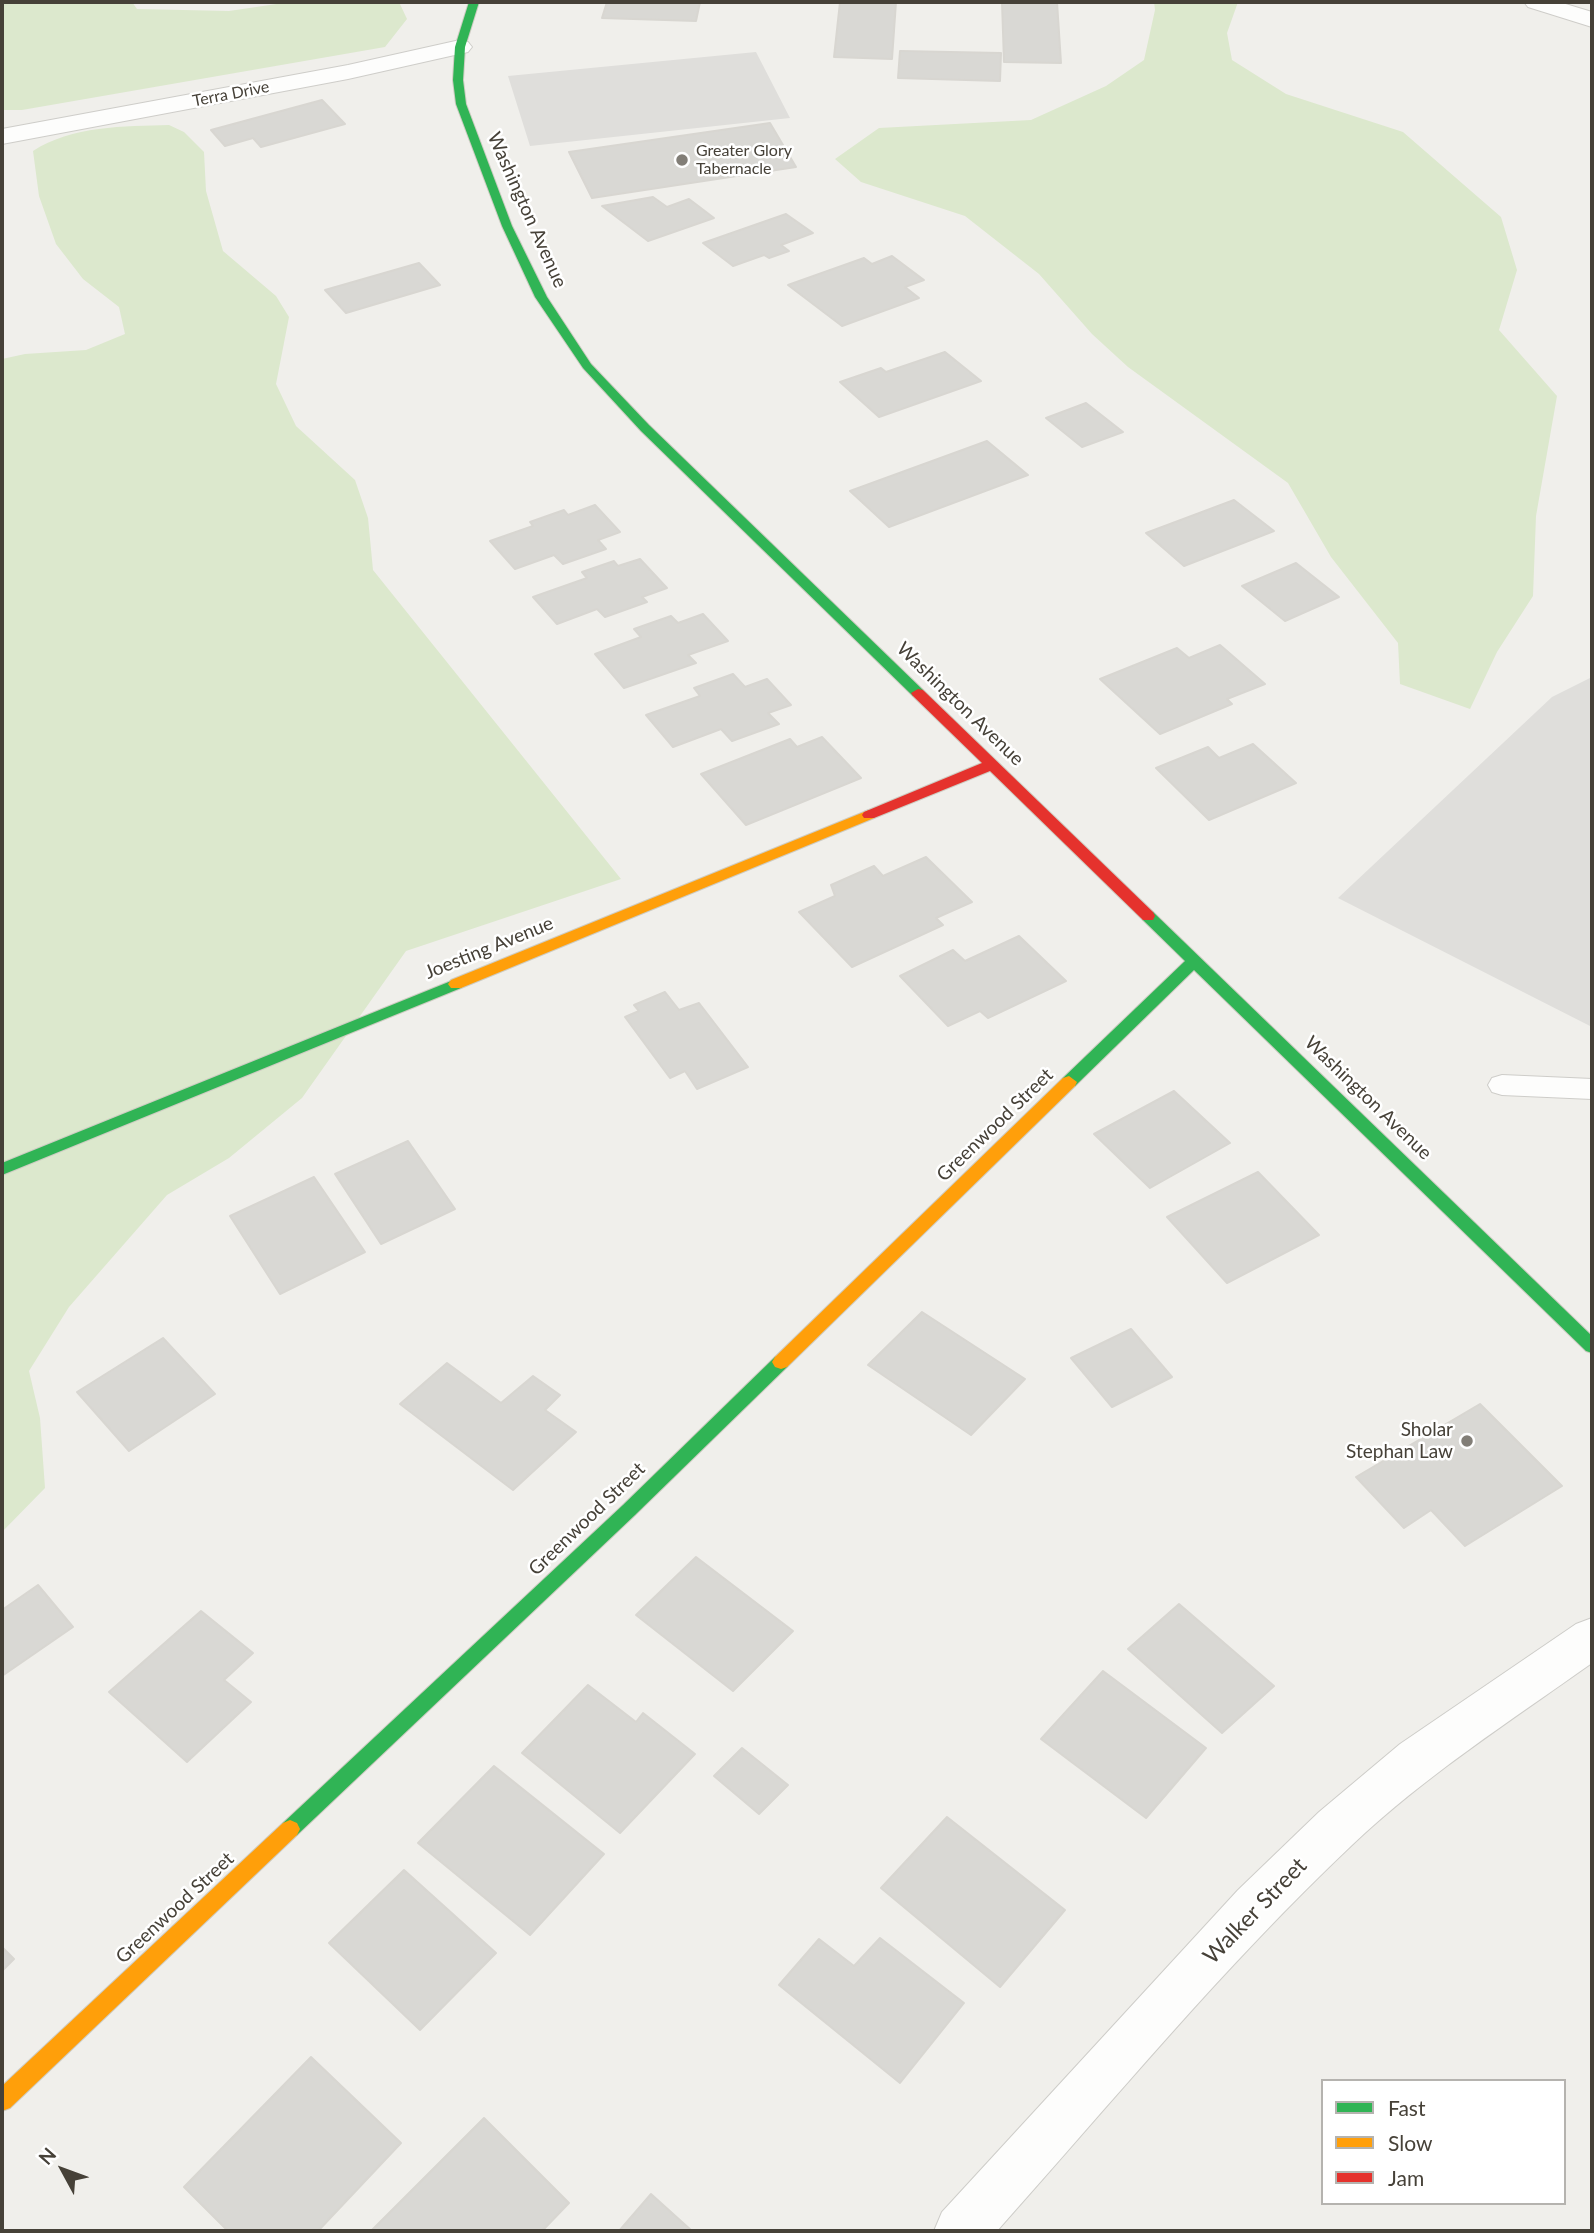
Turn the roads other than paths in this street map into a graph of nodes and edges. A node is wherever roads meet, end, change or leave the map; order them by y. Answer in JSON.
{"nodes":[{"id":1,"x":474,"y":2,"type":"edge"},
{"id":2,"x":1536,"y":2,"type":"edge"},
{"id":3,"x":1592,"y":20,"type":"edge"},
{"id":4,"x":460,"y":47,"type":"junction"},
{"id":5,"x":2,"y":137,"type":"edge"},
{"id":6,"x":993,"y":764,"type":"junction"},
{"id":7,"x":1194,"y":961,"type":"junction"},
{"id":8,"x":1502,"y":1085,"type":"dead end"},
{"id":9,"x":1592,"y":1088,"type":"edge"},
{"id":10,"x":2,"y":1170,"type":"edge"},
{"id":11,"x":1592,"y":1346,"type":"edge"},
{"id":12,"x":1592,"y":1639,"type":"edge"},
{"id":13,"x":2,"y":2100,"type":"edge"},
{"id":14,"x":961,"y":2231,"type":"edge"}],
"edges":[{"from":1,"to":4,"type":"main road","name":"Washington Avenue"},
{"from":2,"to":3,"type":"street"},
{"from":4,"to":5,"type":"street","name":"Terra Drive"},
{"from":4,"to":6,"type":"main road","name":"Washington Avenue"},
{"from":6,"to":7,"type":"main road","name":"Washington Avenue"},
{"from":6,"to":10,"type":"main road","name":"Joesting Avenue"},
{"from":7,"to":11,"type":"main road","name":"Washington Avenue"},
{"from":7,"to":13,"type":"main road","name":"Greenwood Street"},
{"from":8,"to":9,"type":"lane"},
{"from":12,"to":14,"type":"street","name":"Walker Street"}]}
